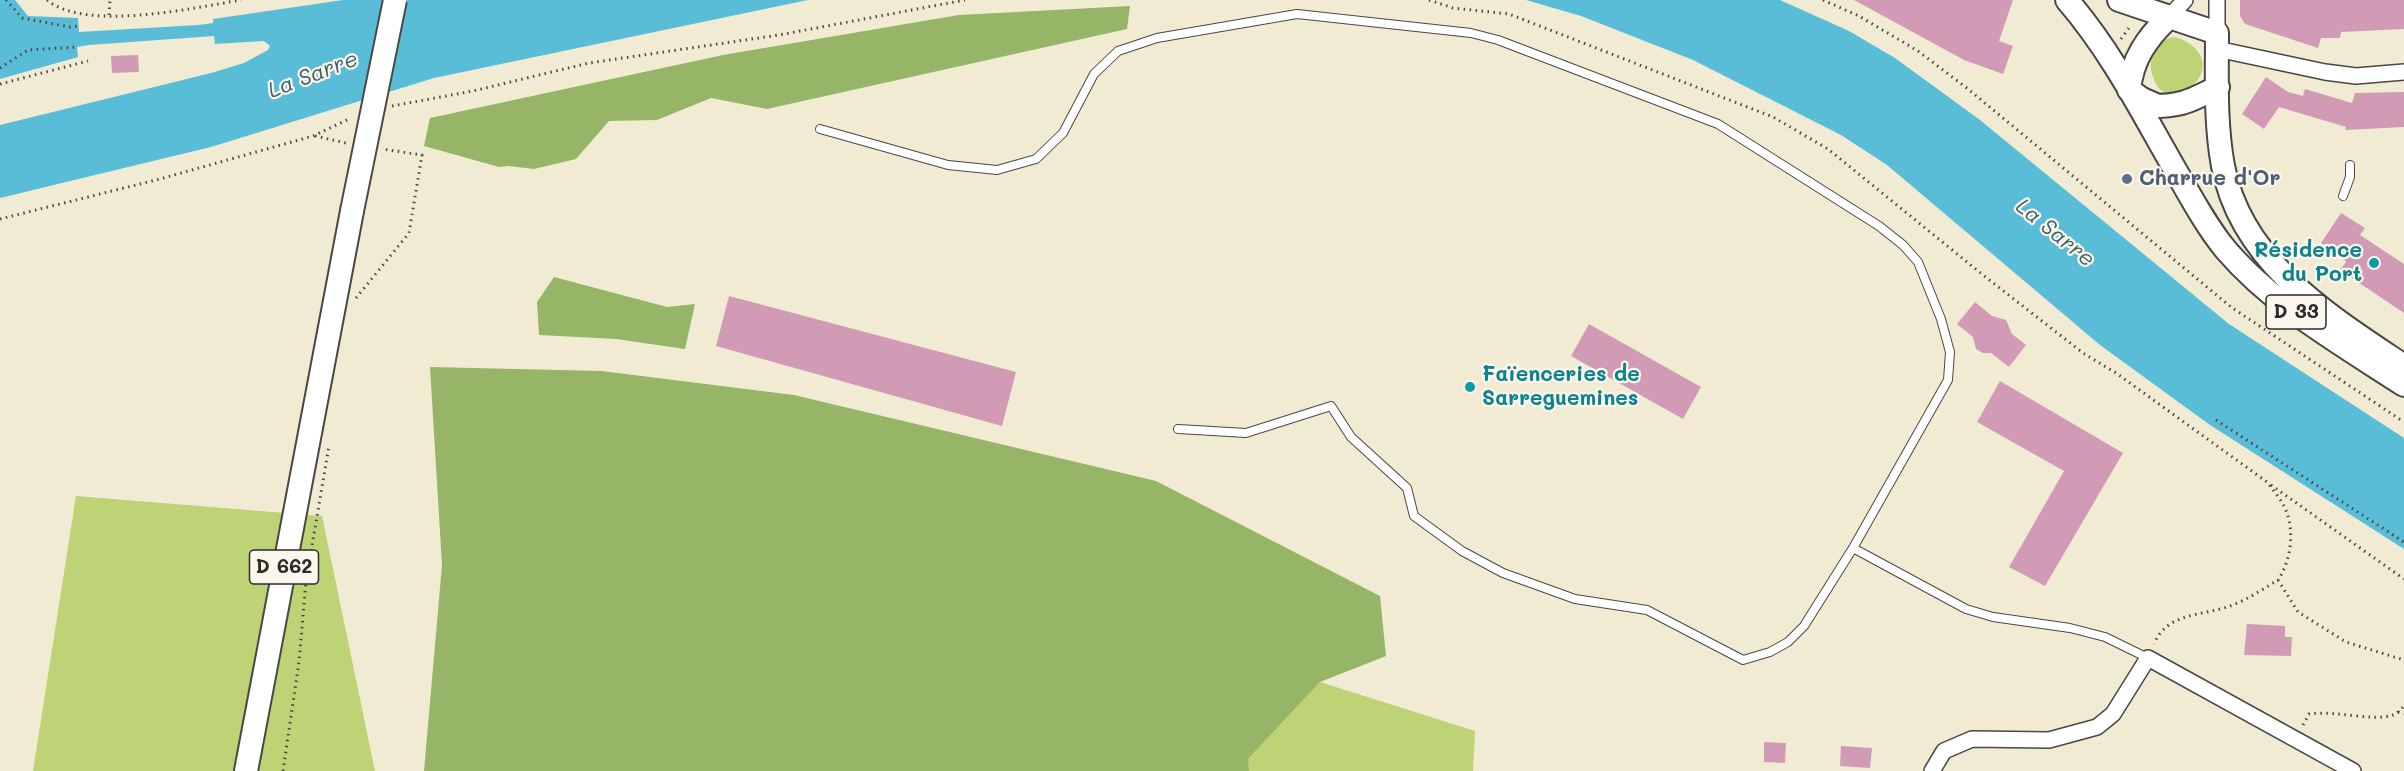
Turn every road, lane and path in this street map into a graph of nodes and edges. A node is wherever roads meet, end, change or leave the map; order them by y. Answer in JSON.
{"nodes":[{"id":1,"x":6,"y":0,"type":"edge"},
{"id":2,"x":47,"y":0,"type":"edge"},
{"id":3,"x":110,"y":0,"type":"edge"},
{"id":4,"x":241,"y":0,"type":"edge"},
{"id":5,"x":395,"y":0,"type":"edge"},
{"id":6,"x":965,"y":0,"type":"edge"},
{"id":7,"x":1823,"y":0,"type":"edge"},
{"id":8,"x":2067,"y":0,"type":"edge"},
{"id":9,"x":2119,"y":0,"type":"edge"},
{"id":10,"x":2185,"y":0,"type":"edge"},
{"id":11,"x":2217,"y":0,"type":"edge"},
{"id":12,"x":2141,"y":8,"type":"junction"},
{"id":13,"x":109,"y":15,"type":"junction"},
{"id":14,"x":2169,"y":17,"type":"junction"},
{"id":15,"x":79,"y":26,"type":"dead end"},
{"id":16,"x":2217,"y":41,"type":"junction"},
{"id":17,"x":77,"y":47,"type":"dead end"},
{"id":18,"x":2106,"y":51,"type":"junction"},
{"id":19,"x":88,"y":61,"type":"dead end"},
{"id":20,"x":0,"y":68,"type":"edge"},
{"id":21,"x":2404,"y":72,"type":"edge"},
{"id":22,"x":0,"y":84,"type":"edge"},
{"id":23,"x":2218,"y":87,"type":"junction"},
{"id":24,"x":2136,"y":93,"type":"junction"},
{"id":25,"x":387,"y":107,"type":"dead end"},
{"id":26,"x":355,"y":116,"type":"dead end"},
{"id":27,"x":820,"y":129,"type":"dead end"},
{"id":28,"x":313,"y":136,"type":"junction"},
{"id":29,"x":356,"y":144,"type":"dead end"},
{"id":30,"x":378,"y":148,"type":"dead end"},
{"id":31,"x":2350,"y":165,"type":"dead end"},
{"id":32,"x":2343,"y":196,"type":"dead end"},
{"id":33,"x":0,"y":219,"type":"edge"},
{"id":34,"x":353,"y":303,"type":"dead end"},
{"id":35,"x":2404,"y":366,"type":"edge"},
{"id":36,"x":2404,"y":385,"type":"edge"},
{"id":37,"x":2216,"y":420,"type":"dead end"},
{"id":38,"x":2404,"y":422,"type":"edge"},
{"id":39,"x":1178,"y":429,"type":"dead end"},
{"id":40,"x":330,"y":437,"type":"dead end"},
{"id":41,"x":2404,"y":542,"type":"edge"},
{"id":42,"x":1853,"y":548,"type":"junction"},
{"id":43,"x":2404,"y":579,"type":"edge"},
{"id":44,"x":2278,"y":580,"type":"junction"},
{"id":45,"x":2148,"y":658,"type":"junction"},
{"id":46,"x":2404,"y":660,"type":"edge"},
{"id":47,"x":2404,"y":706,"type":"edge"},
{"id":48,"x":2398,"y":712,"type":"junction"},
{"id":49,"x":2404,"y":714,"type":"edge"},
{"id":50,"x":2294,"y":739,"type":"junction"},
{"id":51,"x":246,"y":771,"type":"edge"},
{"id":52,"x":283,"y":771,"type":"edge"},
{"id":53,"x":1932,"y":771,"type":"edge"},
{"id":54,"x":2353,"y":771,"type":"edge"}],
"edges":[{"from":1,"to":15,"type":"path"},
{"from":2,"to":13,"type":"path"},
{"from":3,"to":13,"type":"path"},
{"from":4,"to":13,"type":"path"},
{"from":5,"to":51,"type":"main road","number":"D 662","bridge":true},
{"from":6,"to":25,"type":"path"},
{"from":7,"to":38,"type":"path"},
{"from":8,"to":18,"type":"main road","number":"D 33"},
{"from":9,"to":12,"type":"main road"},
{"from":10,"to":14,"type":"street"},
{"from":11,"to":16,"type":"street"},
{"from":12,"to":14,"type":"main road"},
{"from":12,"to":18,"type":"path"},
{"from":14,"to":16,"type":"main road"},
{"from":14,"to":24,"type":"main road"},
{"from":16,"to":21,"type":"street"},
{"from":16,"to":23,"type":"main road","number":"D 33"},
{"from":17,"to":20,"type":"path"},
{"from":18,"to":24,"type":"main road","number":"D 33"},
{"from":19,"to":22,"type":"path"},
{"from":23,"to":24,"type":"main road"},
{"from":23,"to":35,"type":"main road","number":"D 33"},
{"from":24,"to":36,"type":"main road","number":"D 33"},
{"from":26,"to":28,"type":"path"},
{"from":27,"to":42,"type":"lane"},
{"from":28,"to":29,"type":"path"},
{"from":28,"to":33,"type":"path"},
{"from":30,"to":34,"type":"path"},
{"from":31,"to":32,"type":"lane"},
{"from":37,"to":41,"type":"path"},
{"from":39,"to":42,"type":"lane"},
{"from":40,"to":52,"type":"path"},
{"from":42,"to":45,"type":"lane"},
{"from":43,"to":44,"type":"path"},
{"from":44,"to":45,"type":"path"},
{"from":44,"to":46,"type":"path"},
{"from":45,"to":50,"type":"street"},
{"from":45,"to":53,"type":"street"},
{"from":47,"to":48,"type":"path"},
{"from":48,"to":49,"type":"path"},
{"from":48,"to":50,"type":"path"},
{"from":50,"to":54,"type":"street"}]}
